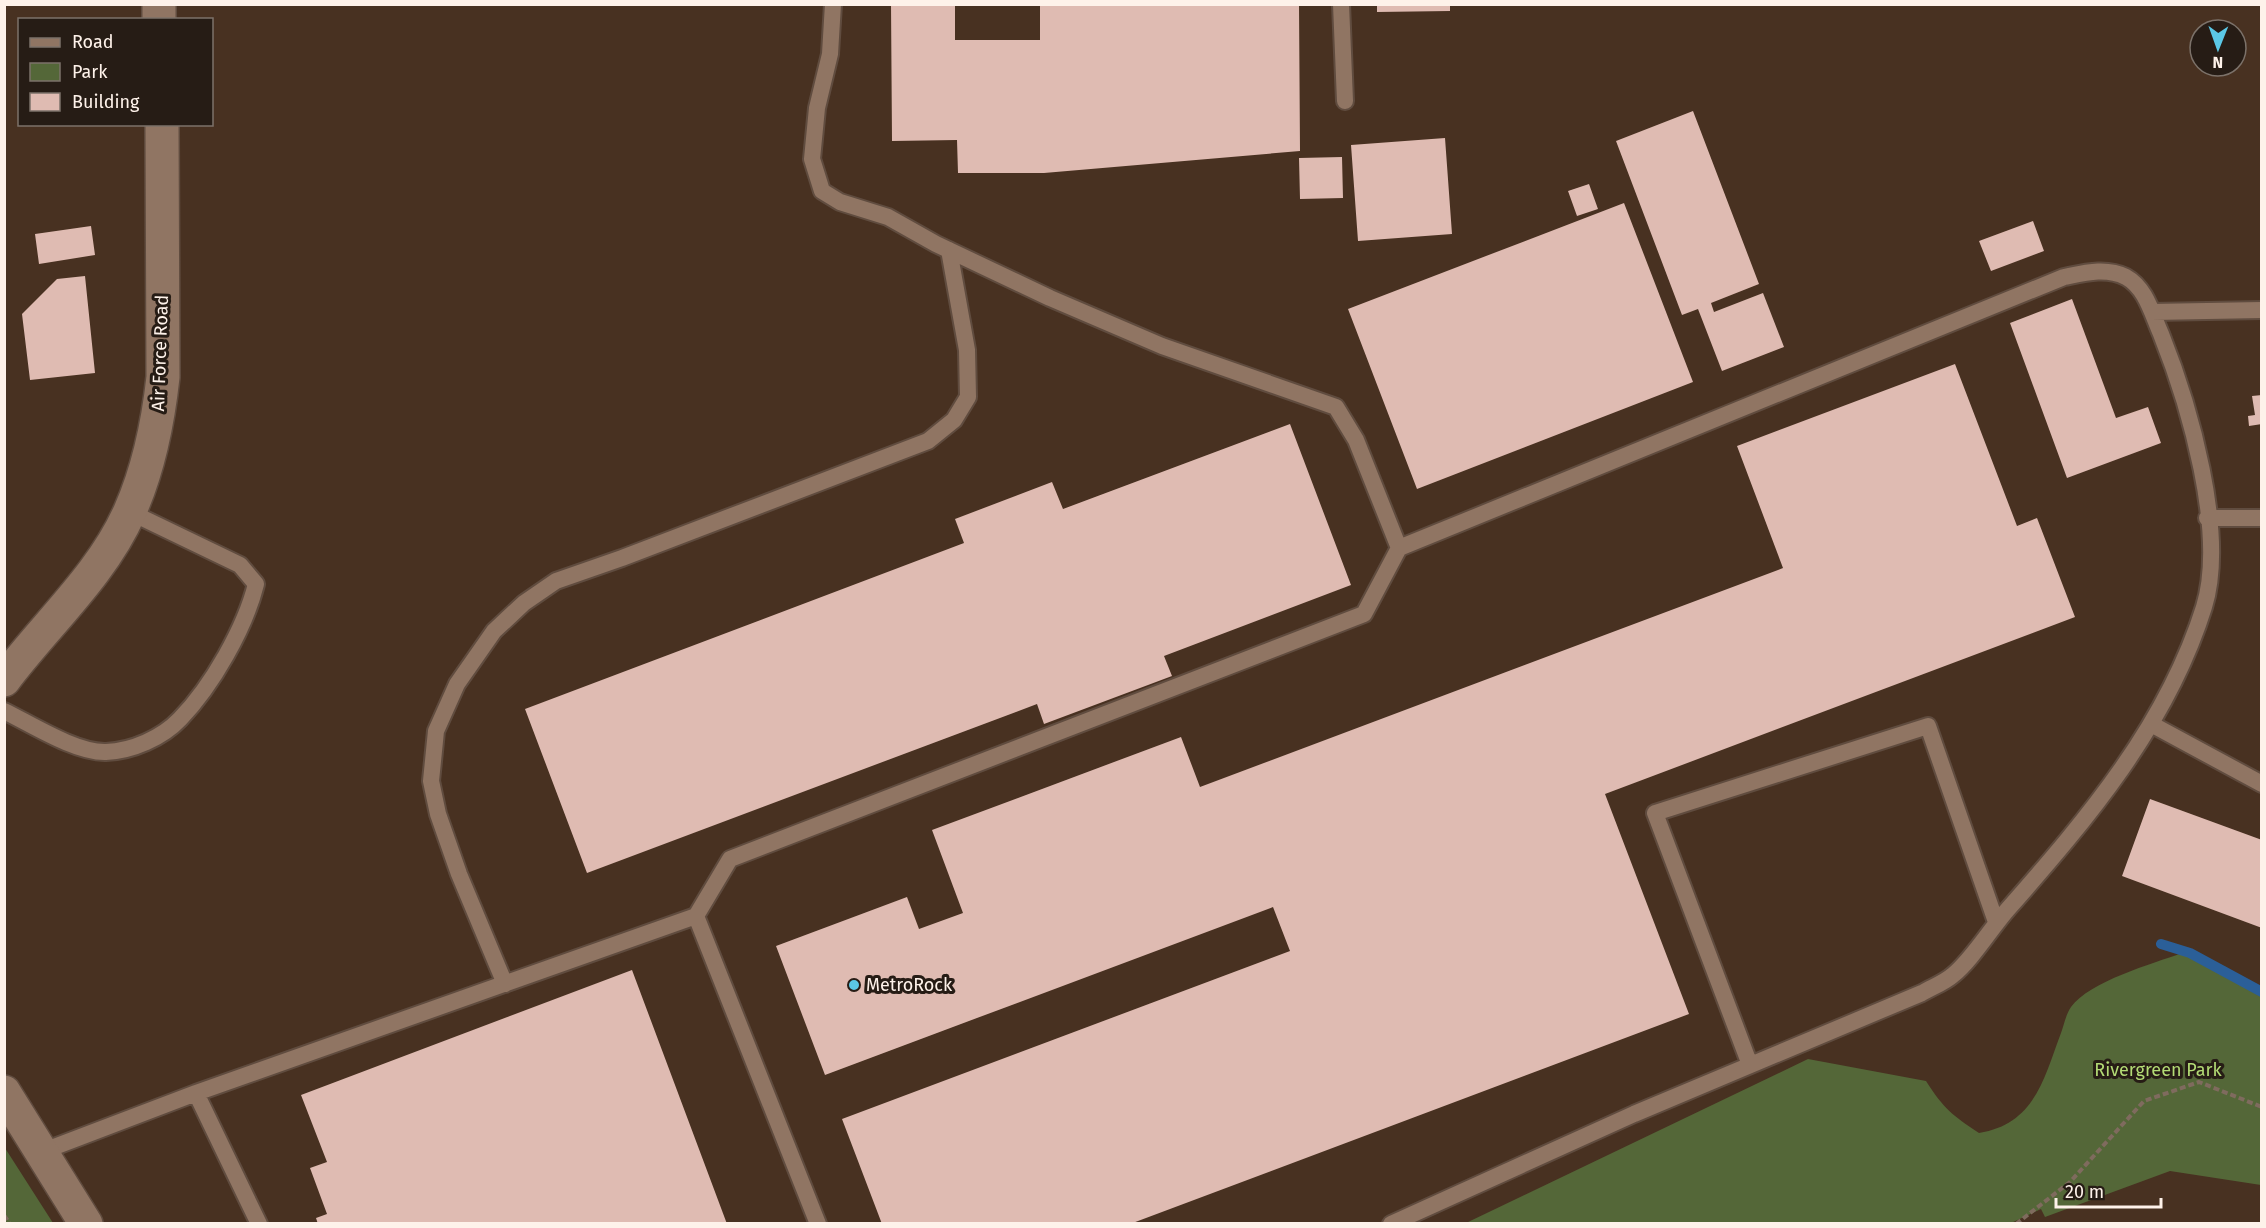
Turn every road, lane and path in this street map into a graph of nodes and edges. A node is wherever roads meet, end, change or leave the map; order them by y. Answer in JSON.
{"nodes":[{"id":1,"x":834,"y":4,"type":"edge"},
{"id":2,"x":1341,"y":4,"type":"edge"},
{"id":3,"x":1345,"y":101,"type":"dead end"},
{"id":4,"x":162,"y":126,"type":"edge"},
{"id":5,"x":949,"y":250,"type":"junction"},
{"id":6,"x":2262,"y":310,"type":"edge"},
{"id":7,"x":2152,"y":312,"type":"junction"},
{"id":8,"x":130,"y":512,"type":"junction"},
{"id":9,"x":2208,"y":518,"type":"junction"},
{"id":10,"x":2262,"y":518,"type":"edge"},
{"id":11,"x":1399,"y":548,"type":"junction"},
{"id":12,"x":4,"y":680,"type":"edge"},
{"id":13,"x":4,"y":711,"type":"edge"},
{"id":14,"x":2151,"y":724,"type":"junction"},
{"id":15,"x":2262,"y":784,"type":"edge"},
{"id":16,"x":696,"y":916,"type":"junction"},
{"id":17,"x":1996,"y":922,"type":"junction"},
{"id":18,"x":505,"y":984,"type":"junction"},
{"id":19,"x":1750,"y":1065,"type":"junction"},
{"id":20,"x":4,"y":1092,"type":"edge"},
{"id":21,"x":196,"y":1093,"type":"junction"},
{"id":22,"x":2262,"y":1107,"type":"edge"},
{"id":23,"x":41,"y":1152,"type":"junction"},
{"id":24,"x":4,"y":1215,"type":"edge"},
{"id":25,"x":10,"y":1224,"type":"edge"},
{"id":26,"x":86,"y":1224,"type":"edge"},
{"id":27,"x":259,"y":1224,"type":"edge"},
{"id":28,"x":818,"y":1224,"type":"edge"},
{"id":29,"x":1391,"y":1224,"type":"edge"},
{"id":30,"x":2016,"y":1224,"type":"edge"}],
"edges":[{"from":1,"to":5,"type":"lane"},
{"from":2,"to":3,"type":"lane"},
{"from":4,"to":8,"type":"street","name":"Air Force Road"},
{"from":5,"to":11,"type":"lane"},
{"from":5,"to":18,"type":"lane"},
{"from":6,"to":7,"type":"lane"},
{"from":7,"to":9,"type":"lane"},
{"from":7,"to":11,"type":"lane"},
{"from":8,"to":12,"type":"street","name":"Air Force Road"},
{"from":8,"to":13,"type":"lane"},
{"from":9,"to":10,"type":"lane"},
{"from":9,"to":14,"type":"lane"},
{"from":11,"to":16,"type":"lane"},
{"from":14,"to":15,"type":"lane"},
{"from":14,"to":17,"type":"lane"},
{"from":16,"to":18,"type":"lane"},
{"from":16,"to":28,"type":"lane"},
{"from":17,"to":19,"type":"lane"},
{"from":17,"to":19,"type":"lane"},
{"from":18,"to":21,"type":"lane"},
{"from":19,"to":29,"type":"lane"},
{"from":20,"to":23,"type":"street"},
{"from":21,"to":23,"type":"lane"},
{"from":21,"to":27,"type":"lane"},
{"from":22,"to":30,"type":"path"},
{"from":23,"to":26,"type":"street"},
{"from":24,"to":25,"type":"path"}]}
